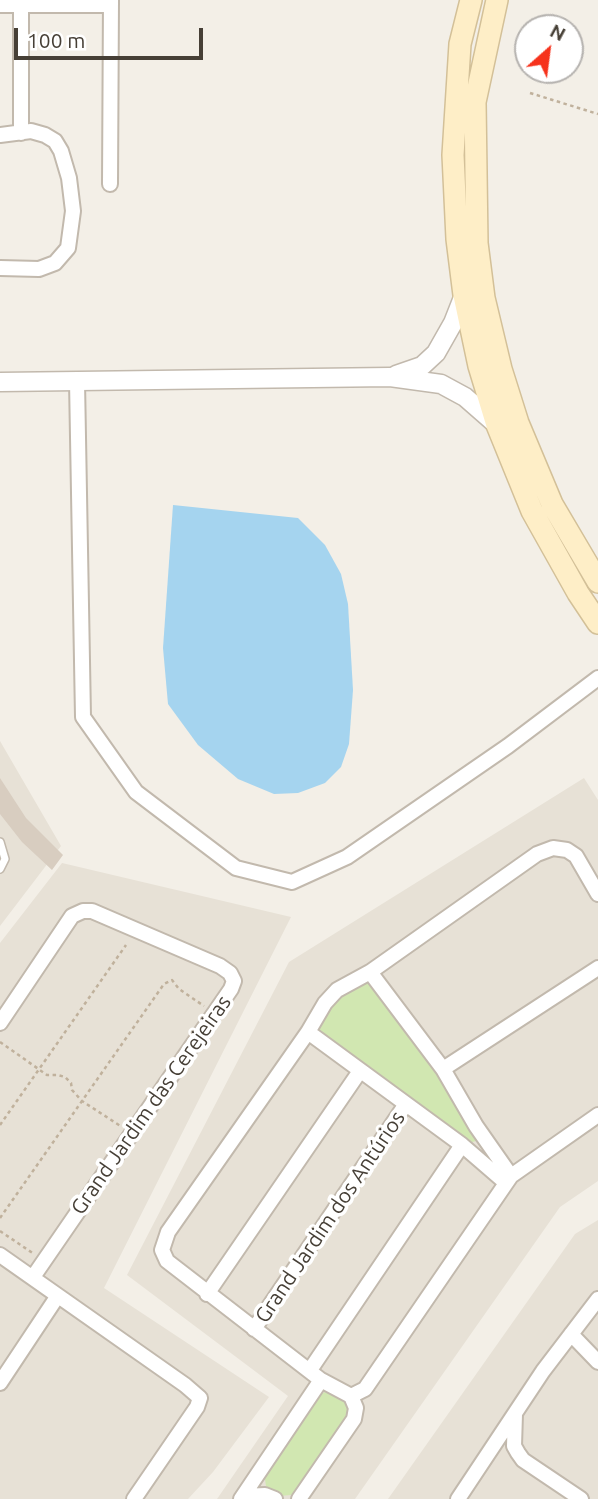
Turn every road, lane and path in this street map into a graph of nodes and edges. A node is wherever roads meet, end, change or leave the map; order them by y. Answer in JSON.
{"nodes":[{"id":1,"x":471,"y":0,"type":"edge"},
{"id":2,"x":496,"y":0,"type":"edge"},
{"id":3,"x":111,"y":2,"type":"edge"},
{"id":4,"x":21,"y":3,"type":"edge"},
{"id":5,"x":0,"y":5,"type":"edge"},
{"id":6,"x":530,"y":93,"type":"dead end"},
{"id":7,"x":598,"y":114,"type":"edge"},
{"id":8,"x":21,"y":133,"type":"junction"},
{"id":9,"x":0,"y":135,"type":"edge"},
{"id":10,"x":110,"y":184,"type":"dead end"},
{"id":11,"x":0,"y":268,"type":"edge"},
{"id":12,"x":464,"y":295,"type":"junction"},
{"id":13,"x":390,"y":377,"type":"junction"},
{"id":14,"x":77,"y":381,"type":"junction"},
{"id":15,"x":0,"y":382,"type":"edge"},
{"id":16,"x":497,"y":425,"type":"junction"},
{"id":17,"x":598,"y":582,"type":"edge"},
{"id":18,"x":598,"y":623,"type":"edge"},
{"id":19,"x":598,"y":678,"type":"edge"},
{"id":20,"x":0,"y":842,"type":"edge"},
{"id":21,"x":0,"y":869,"type":"edge"},
{"id":22,"x":598,"y":894,"type":"edge"},
{"id":23,"x":126,"y":945,"type":"dead end"},
{"id":24,"x":598,"y":968,"type":"edge"},
{"id":25,"x":370,"y":972,"type":"junction"},
{"id":26,"x":216,"y":1010,"type":"junction"},
{"id":27,"x":0,"y":1023,"type":"edge"},
{"id":28,"x":308,"y":1032,"type":"junction"},
{"id":29,"x":0,"y":1042,"type":"edge"},
{"id":30,"x":39,"y":1069,"type":"junction"},
{"id":31,"x":443,"y":1069,"type":"junction"},
{"id":32,"x":360,"y":1071,"type":"junction"},
{"id":33,"x":82,"y":1101,"type":"junction"},
{"id":34,"x":406,"y":1104,"type":"junction"},
{"id":35,"x":598,"y":1115,"type":"edge"},
{"id":36,"x":0,"y":1125,"type":"edge"},
{"id":37,"x":131,"y":1133,"type":"junction"},
{"id":38,"x":462,"y":1145,"type":"junction"},
{"id":39,"x":509,"y":1180,"type":"junction"},
{"id":40,"x":0,"y":1218,"type":"edge"},
{"id":41,"x":0,"y":1231,"type":"edge"},
{"id":42,"x":0,"y":1255,"type":"edge"},
{"id":43,"x":36,"y":1256,"type":"dead end"},
{"id":44,"x":33,"y":1277,"type":"junction"},
{"id":45,"x":207,"y":1294,"type":"junction"},
{"id":46,"x":57,"y":1297,"type":"junction"},
{"id":47,"x":598,"y":1299,"type":"edge"},
{"id":48,"x":254,"y":1329,"type":"junction"},
{"id":49,"x":571,"y":1334,"type":"junction"},
{"id":50,"x":598,"y":1362,"type":"edge"},
{"id":51,"x":316,"y":1375,"type":"junction"},
{"id":52,"x":0,"y":1383,"type":"edge"},
{"id":53,"x":351,"y":1396,"type":"junction"},
{"id":54,"x":515,"y":1413,"type":"junction"},
{"id":55,"x":243,"y":1497,"type":"edge"},
{"id":56,"x":134,"y":1499,"type":"edge"},
{"id":57,"x":275,"y":1499,"type":"edge"},
{"id":58,"x":299,"y":1499,"type":"edge"},
{"id":59,"x":458,"y":1499,"type":"edge"},
{"id":60,"x":581,"y":1499,"type":"edge"}],
"edges":[{"from":1,"to":12,"type":"main road"},
{"from":2,"to":17,"type":"main road"},
{"from":3,"to":4,"type":"street"},
{"from":3,"to":10,"type":"street"},
{"from":4,"to":5,"type":"street"},
{"from":4,"to":8,"type":"street"},
{"from":6,"to":7,"type":"path"},
{"from":8,"to":9,"type":"street"},
{"from":8,"to":11,"type":"street"},
{"from":12,"to":13,"type":"street"},
{"from":12,"to":16,"type":"main road"},
{"from":13,"to":14,"type":"street"},
{"from":13,"to":16,"type":"street"},
{"from":14,"to":15,"type":"street"},
{"from":14,"to":19,"type":"street"},
{"from":16,"to":18,"type":"main road"},
{"from":20,"to":21,"type":"lane"},
{"from":22,"to":25,"type":"street","name":"Grand Jardim dos Antúrios"},
{"from":23,"to":30,"type":"path"},
{"from":24,"to":31,"type":"street"},
{"from":25,"to":28,"type":"street","name":"Grand Jardim dos Antúrios"},
{"from":25,"to":31,"type":"street"},
{"from":26,"to":27,"type":"street","name":"Grand Jardim das Cerejeiras"},
{"from":26,"to":33,"type":"path"},
{"from":26,"to":37,"type":"street","name":"Grand Jardim das Cerejeiras"},
{"from":28,"to":32,"type":"street","name":"Grand Jardim dos Antúrios"},
{"from":28,"to":45,"type":"street","name":"Grand Jardim dos Antúrios"},
{"from":29,"to":30,"type":"path"},
{"from":30,"to":33,"type":"path"},
{"from":30,"to":36,"type":"path"},
{"from":31,"to":39,"type":"street"},
{"from":32,"to":34,"type":"street","name":"Grand Jardim dos Antúrios"},
{"from":32,"to":45,"type":"street"},
{"from":33,"to":37,"type":"path"},
{"from":33,"to":40,"type":"path"},
{"from":34,"to":38,"type":"street","name":"Grand Jardim dos Antúrios"},
{"from":34,"to":48,"type":"street","name":"Grand Jardim dos Antúrios"},
{"from":35,"to":39,"type":"street"},
{"from":37,"to":44,"type":"street","name":"Grand Jardim das Cerejeiras"},
{"from":38,"to":39,"type":"street","name":"Grand Jardim dos Antúrios"},
{"from":38,"to":51,"type":"street"},
{"from":39,"to":53,"type":"street"},
{"from":41,"to":43,"type":"path"},
{"from":42,"to":44,"type":"street"},
{"from":44,"to":46,"type":"street"},
{"from":45,"to":48,"type":"street","name":"Grand Jardim dos Antúrios"},
{"from":46,"to":52,"type":"street"},
{"from":46,"to":56,"type":"street"},
{"from":47,"to":49,"type":"street"},
{"from":48,"to":51,"type":"street","name":"Grand Jardim dos Antúrios"},
{"from":49,"to":50,"type":"street"},
{"from":49,"to":54,"type":"street"},
{"from":51,"to":53,"type":"street","name":"Grand Jardim dos Antúrios"},
{"from":51,"to":55,"type":"street"},
{"from":53,"to":58,"type":"street"},
{"from":54,"to":59,"type":"street"},
{"from":54,"to":60,"type":"street"},
{"from":55,"to":57,"type":"street"}]}
